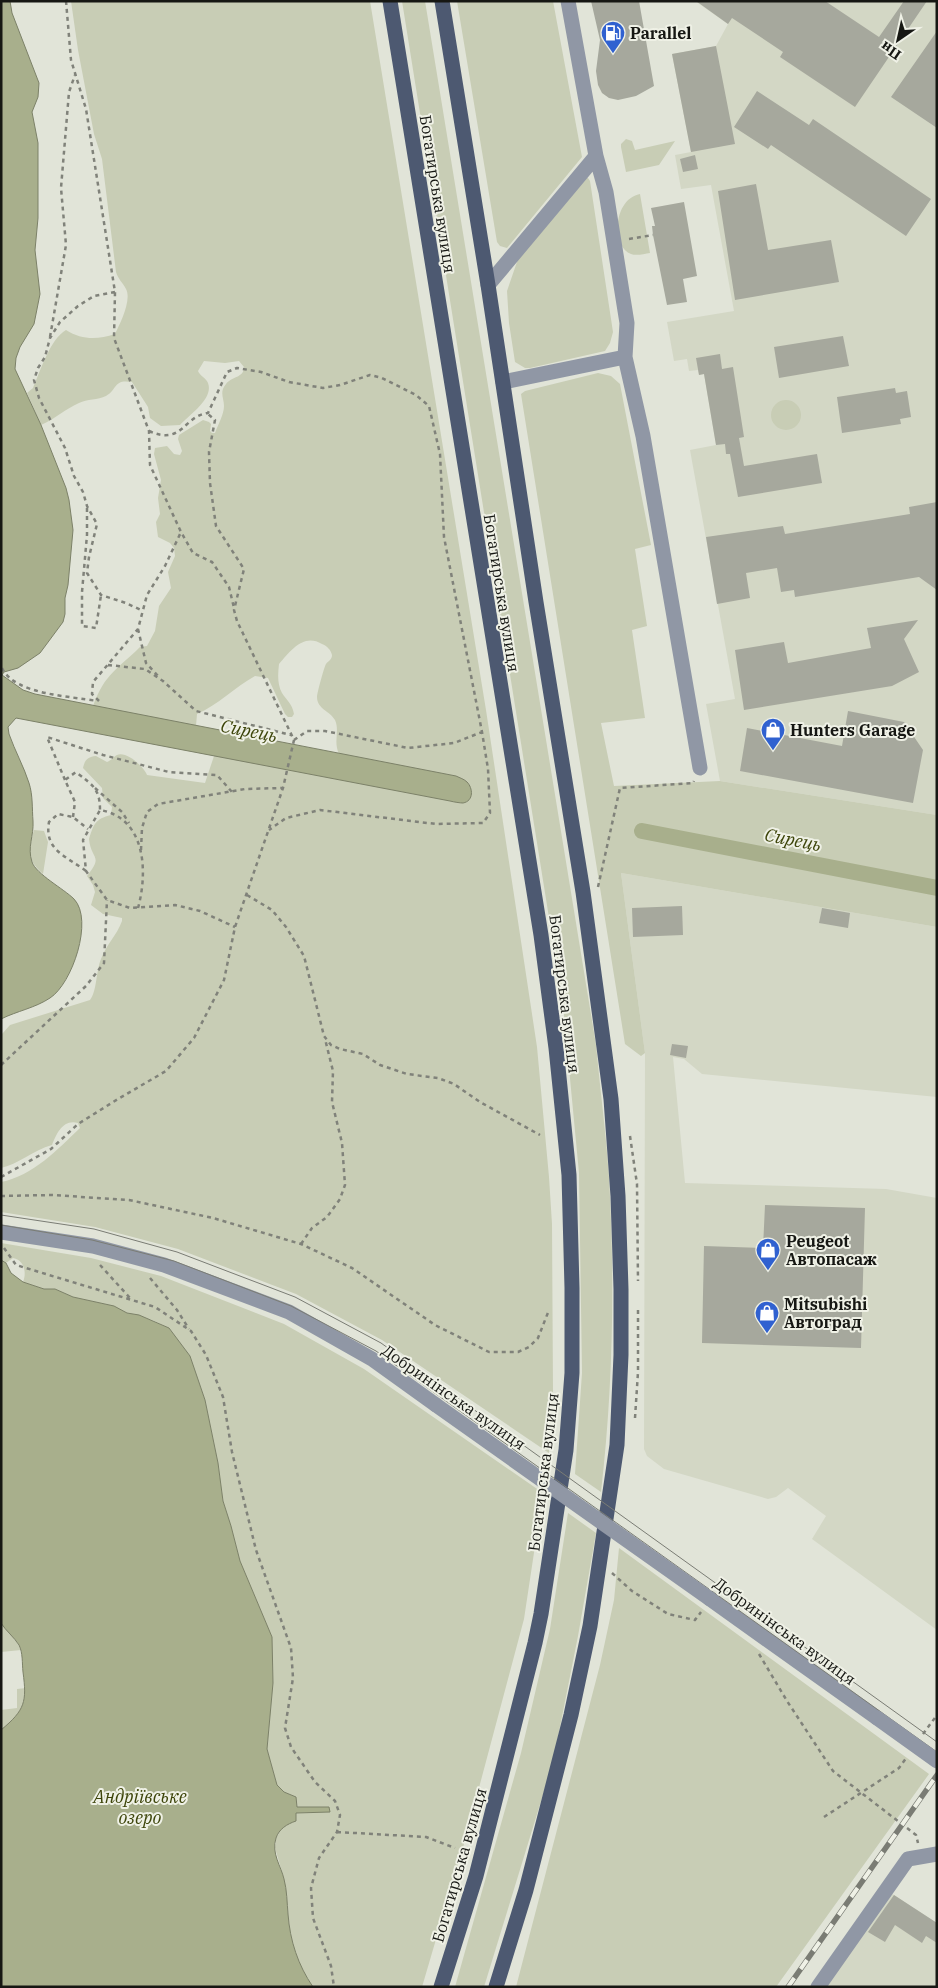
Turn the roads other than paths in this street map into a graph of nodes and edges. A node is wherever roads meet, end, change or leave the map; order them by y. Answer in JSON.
{"nodes":[{"id":1,"x":390,"y":1,"type":"edge"},
{"id":2,"x":442,"y":1,"type":"edge"},
{"id":3,"x":568,"y":1,"type":"edge"},
{"id":4,"x":596,"y":156,"type":"junction"},
{"id":5,"x":488,"y":285,"type":"junction"},
{"id":6,"x":625,"y":357,"type":"junction"},
{"id":7,"x":503,"y":382,"type":"junction"},
{"id":8,"x":700,"y":768,"type":"road end"},
{"id":9,"x":1,"y":1232,"type":"edge"},
{"id":10,"x":937,"y":1761,"type":"edge"},
{"id":11,"x":937,"y":1854,"type":"edge"},
{"id":12,"x":441,"y":1987,"type":"edge"},
{"id":13,"x":496,"y":1987,"type":"edge"},
{"id":14,"x":818,"y":1987,"type":"edge"}],
"edges":[{"from":1,"to":12,"type":"main road","name":"Богатирська вулиця"},
{"from":2,"to":5,"type":"main road","name":"Богатирська вулиця"},
{"from":3,"to":4,"type":"street"},
{"from":4,"to":5,"type":"street"},
{"from":4,"to":6,"type":"street"},
{"from":5,"to":7,"type":"main road","name":"Богатирська вулиця"},
{"from":6,"to":7,"type":"street"},
{"from":6,"to":8,"type":"street"},
{"from":7,"to":13,"type":"main road","name":"Богатирська вулиця"},
{"from":9,"to":10,"type":"street","name":"Добринінська вулиця","bridge":true},
{"from":11,"to":14,"type":"street"}]}
